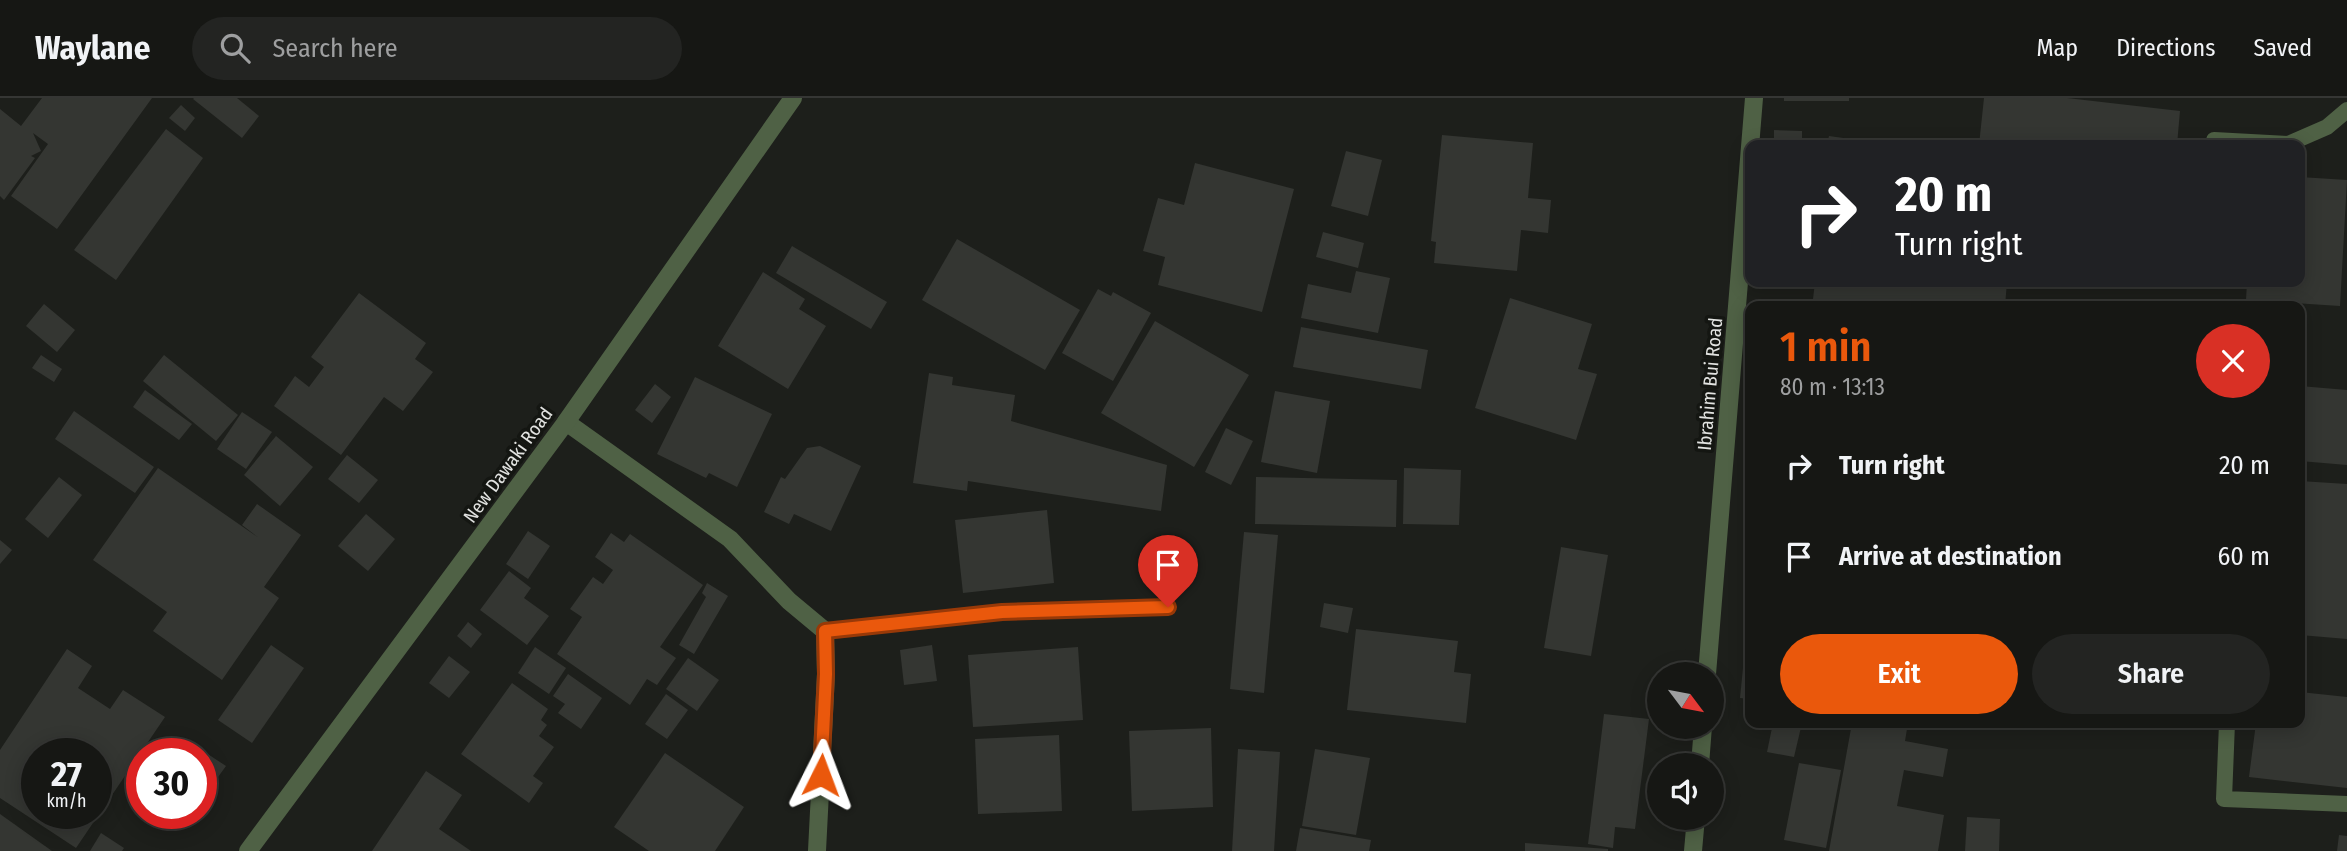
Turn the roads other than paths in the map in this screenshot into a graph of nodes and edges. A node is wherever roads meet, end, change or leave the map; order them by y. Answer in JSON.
{"nodes":[{"id":1,"x":793,"y":98,"type":"edge"},
{"id":2,"x":1754,"y":98,"type":"edge"},
{"id":3,"x":2347,"y":110,"type":"edge"},
{"id":4,"x":1751,"y":140,"type":"edge"},
{"id":5,"x":2299,"y":140,"type":"edge"},
{"id":6,"x":1745,"y":208,"type":"edge"},
{"id":7,"x":566,"y":422,"type":"junction"},
{"id":8,"x":1168,"y":607,"type":"dead end"},
{"id":9,"x":825,"y":631,"type":"junction"},
{"id":10,"x":1708,"y":662,"type":"edge"},
{"id":11,"x":2227,"y":728,"type":"edge"},
{"id":12,"x":2347,"y":804,"type":"edge"},
{"id":13,"x":1695,"y":830,"type":"edge"},
{"id":14,"x":248,"y":851,"type":"edge"},
{"id":15,"x":817,"y":851,"type":"edge"},
{"id":16,"x":1693,"y":851,"type":"edge"}],
"edges":[{"from":1,"to":7,"type":"street","name":"New Dawaki Road"},
{"from":2,"to":4,"type":"street","name":"Ibrahim Bui Road"},
{"from":3,"to":5,"type":"lane"},
{"from":6,"to":10,"type":"street","name":"Ibrahim Bui Road"},
{"from":7,"to":9,"type":"street"},
{"from":7,"to":14,"type":"street","name":"New Dawaki Road"},
{"from":8,"to":9,"type":"lane"},
{"from":9,"to":15,"type":"street"},
{"from":11,"to":12,"type":"lane"},
{"from":13,"to":16,"type":"street"}]}
